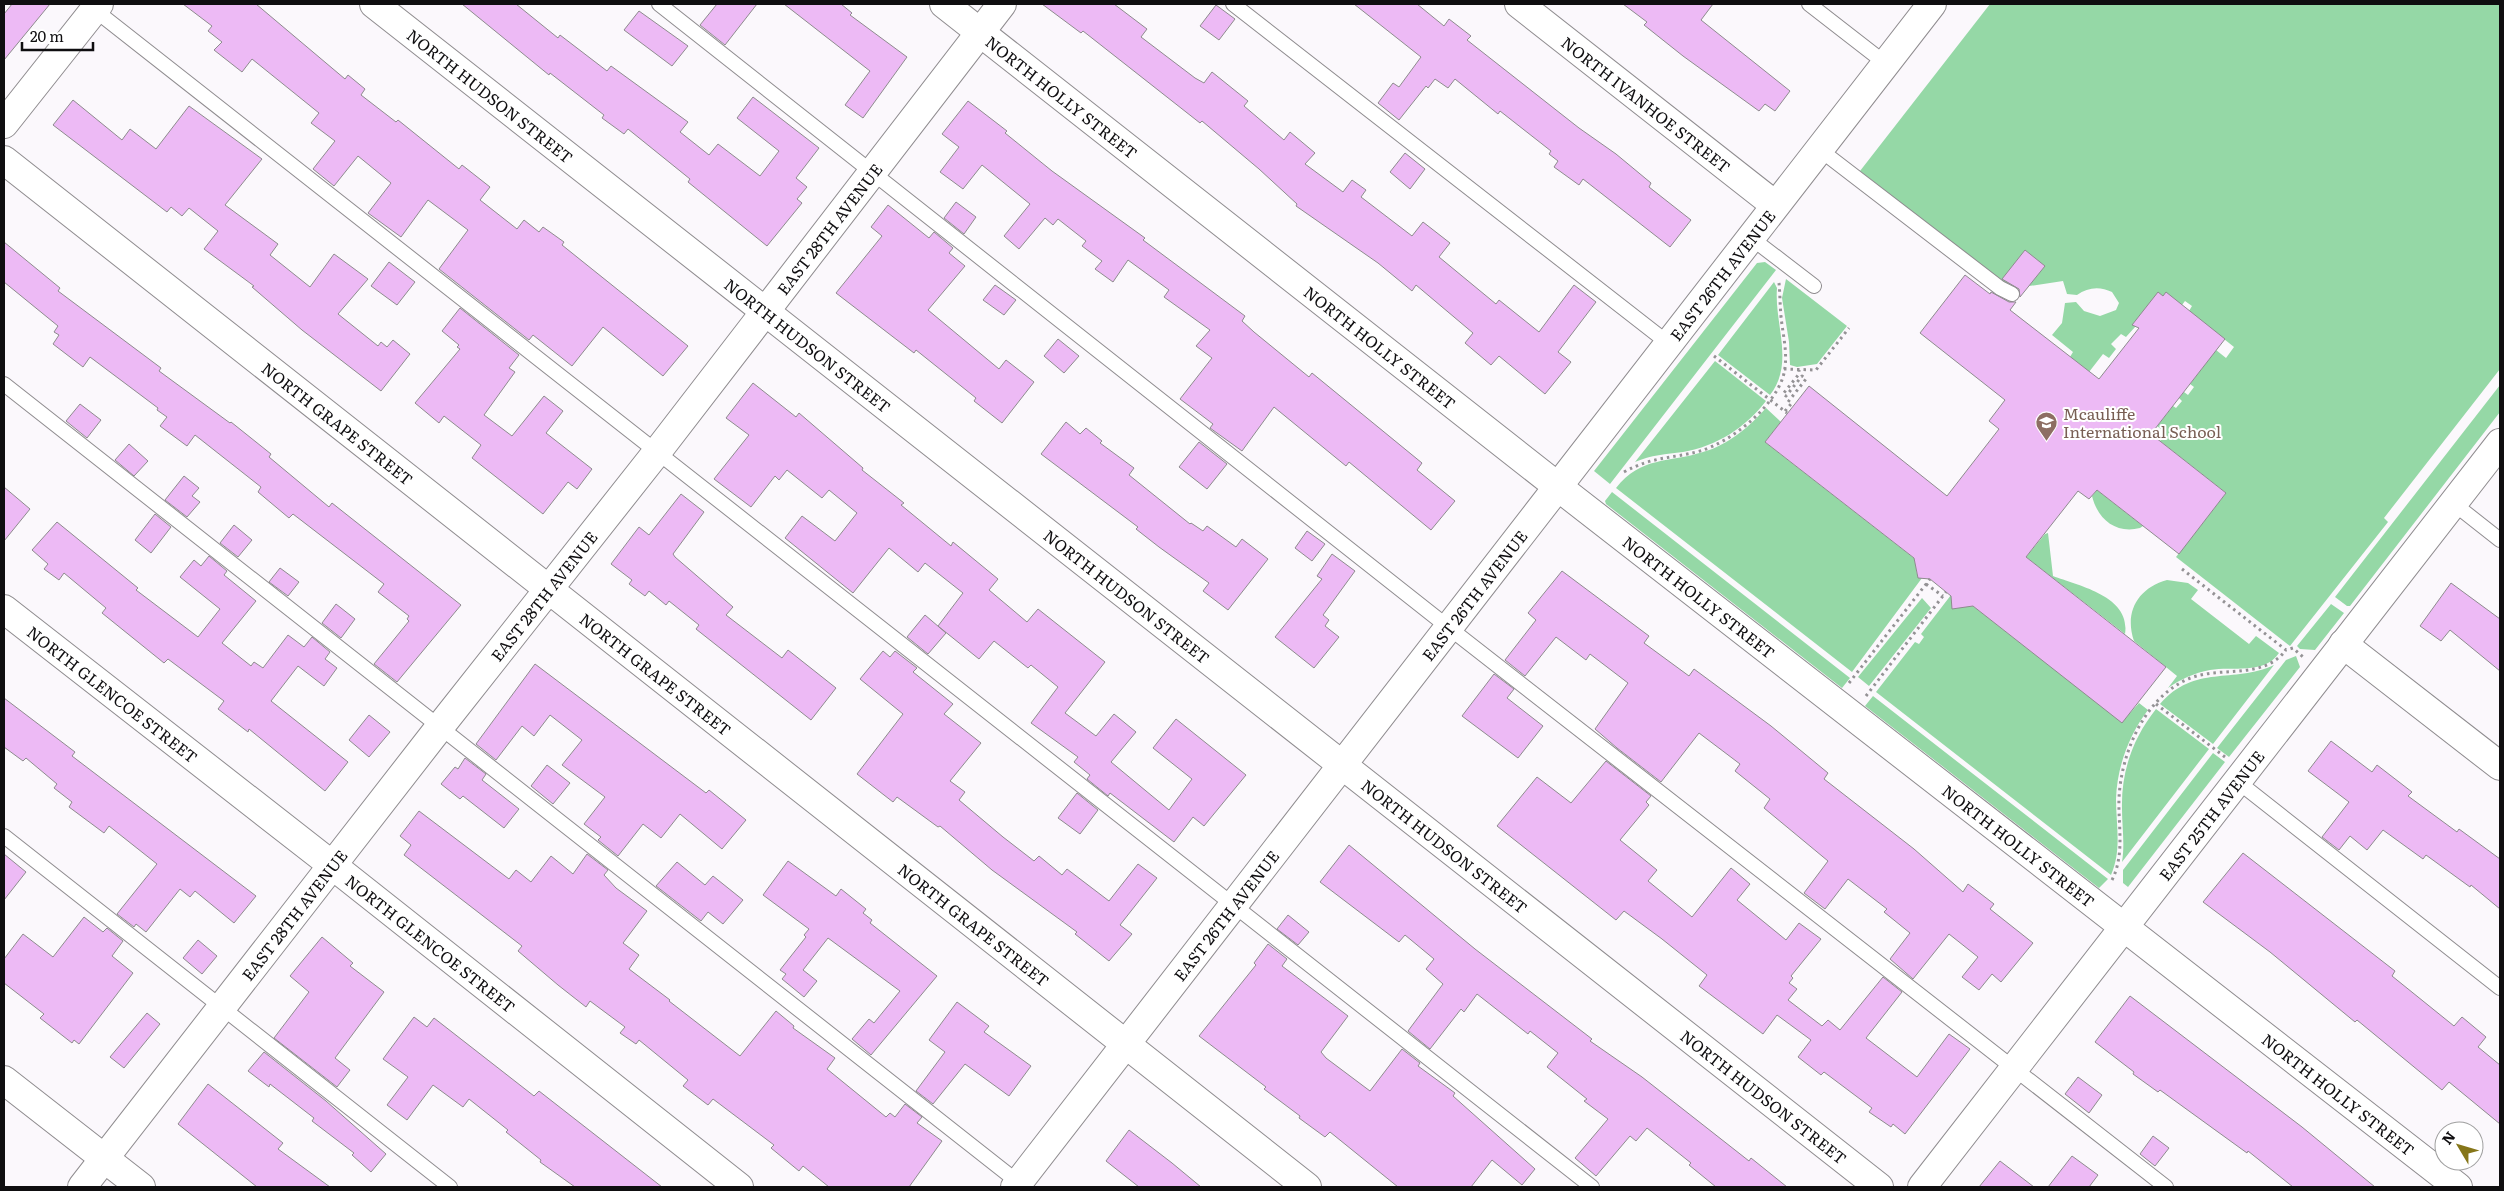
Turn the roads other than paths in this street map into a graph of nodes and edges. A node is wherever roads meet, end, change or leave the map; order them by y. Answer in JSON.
{"nodes":[{"id":1,"x":374,"y":4,"type":"edge"},
{"id":2,"x":659,"y":4,"type":"edge"},
{"id":3,"x":944,"y":4,"type":"edge"},
{"id":4,"x":1002,"y":4,"type":"edge"},
{"id":5,"x":1233,"y":4,"type":"edge"},
{"id":6,"x":1519,"y":4,"type":"edge"},
{"id":7,"x":1809,"y":4,"type":"edge"},
{"id":8,"x":1932,"y":4,"type":"edge"},
{"id":9,"x":93,"y":6,"type":"edge"},
{"id":10,"x":980,"y":33,"type":"junction"},
{"id":11,"x":1885,"y":63,"type":"junction"},
{"id":12,"x":4,"y":124,"type":"edge"},
{"id":13,"x":1819,"y":148,"type":"junction"},
{"id":14,"x":4,"y":160,"type":"edge"},
{"id":15,"x":872,"y":171,"type":"junction"},
{"id":16,"x":1775,"y":205,"type":"junction"},
{"id":17,"x":1750,"y":237,"type":"junction"},
{"id":18,"x":1814,"y":286,"type":"dead end"},
{"id":19,"x":2012,"y":294,"type":"dead end"},
{"id":20,"x":765,"y":312,"type":"junction"},
{"id":21,"x":1668,"y":343,"type":"junction"},
{"id":22,"x":4,"y":384,"type":"edge"},
{"id":23,"x":2500,"y":443,"type":"edge"},
{"id":24,"x":657,"y":452,"type":"junction"},
{"id":25,"x":1557,"y":486,"type":"junction"},
{"id":26,"x":2453,"y":503,"type":"junction"},
{"id":27,"x":2500,"y":540,"type":"edge"},
{"id":28,"x":549,"y":588,"type":"junction"},
{"id":29,"x":4,"y":609,"type":"edge"},
{"id":30,"x":1448,"y":627,"type":"junction"},
{"id":31,"x":2343,"y":644,"type":"junction"},
{"id":32,"x":439,"y":728,"type":"junction"},
{"id":33,"x":1343,"y":766,"type":"junction"},
{"id":34,"x":2500,"y":766,"type":"edge"},
{"id":35,"x":2233,"y":771,"type":"junction"},
{"id":36,"x":4,"y":836,"type":"edge"},
{"id":37,"x":332,"y":865,"type":"junction"},
{"id":38,"x":1235,"y":905,"type":"junction"},
{"id":39,"x":2124,"y":927,"type":"junction"},
{"id":40,"x":2500,"y":988,"type":"edge"},
{"id":41,"x":220,"y":1008,"type":"junction"},
{"id":42,"x":1125,"y":1045,"type":"junction"},
{"id":43,"x":2013,"y":1068,"type":"junction"},
{"id":44,"x":4,"y":1080,"type":"edge"},
{"id":45,"x":104,"y":1158,"type":"junction"},
{"id":46,"x":1020,"y":1186,"type":"edge"},
{"id":47,"x":82,"y":1187,"type":"edge"},
{"id":48,"x":141,"y":1187,"type":"edge"},
{"id":49,"x":450,"y":1187,"type":"edge"},
{"id":50,"x":739,"y":1187,"type":"edge"},
{"id":51,"x":1307,"y":1187,"type":"edge"},
{"id":52,"x":1592,"y":1187,"type":"edge"},
{"id":53,"x":1879,"y":1187,"type":"edge"},
{"id":54,"x":1922,"y":1187,"type":"edge"},
{"id":55,"x":2166,"y":1187,"type":"edge"},
{"id":56,"x":2458,"y":1187,"type":"edge"}],
"edges":[{"from":1,"to":20,"type":"street","name":"NORTH HUDSON STREET"},
{"from":2,"to":15,"type":"lane"},
{"from":3,"to":10,"type":"street","name":"NORTH HOLLY STREET"},
{"from":4,"to":10,"type":"street","name":"EAST 28TH AVENUE"},
{"from":5,"to":21,"type":"lane"},
{"from":6,"to":16,"type":"street","name":"NORTH IVANHOE STREET"},
{"from":7,"to":11,"type":"lane"},
{"from":8,"to":11,"type":"street","name":"EAST 26TH AVENUE"},
{"from":9,"to":12,"type":"street"},
{"from":9,"to":24,"type":"lane"},
{"from":10,"to":15,"type":"street","name":"EAST 28TH AVENUE"},
{"from":10,"to":25,"type":"street","name":"NORTH HOLLY STREET"},
{"from":11,"to":13,"type":"street","name":"EAST 26TH AVENUE"},
{"from":13,"to":16,"type":"street","name":"EAST 26TH AVENUE"},
{"from":13,"to":19,"type":"lane"},
{"from":14,"to":28,"type":"street","name":"NORTH GRAPE STREET"},
{"from":15,"to":20,"type":"street","name":"EAST 28TH AVENUE"},
{"from":15,"to":30,"type":"lane"},
{"from":16,"to":17,"type":"street","name":"EAST 26TH AVENUE"},
{"from":17,"to":18,"type":"lane"},
{"from":17,"to":21,"type":"street","name":"EAST 26TH AVENUE"},
{"from":20,"to":24,"type":"street","name":"EAST 28TH AVENUE"},
{"from":20,"to":33,"type":"street","name":"NORTH HUDSON STREET"},
{"from":21,"to":25,"type":"street","name":"EAST 26TH AVENUE"},
{"from":22,"to":32,"type":"lane"},
{"from":23,"to":26,"type":"street","name":"EAST 25TH AVENUE"},
{"from":24,"to":28,"type":"street","name":"EAST 28TH AVENUE"},
{"from":24,"to":38,"type":"lane"},
{"from":25,"to":30,"type":"street","name":"EAST 26TH AVENUE"},
{"from":25,"to":39,"type":"street","name":"NORTH HOLLY STREET"},
{"from":26,"to":27,"type":"lane"},
{"from":26,"to":31,"type":"street","name":"EAST 25TH AVENUE"},
{"from":28,"to":32,"type":"street","name":"EAST 28TH AVENUE"},
{"from":28,"to":42,"type":"street","name":"NORTH GRAPE STREET"},
{"from":29,"to":37,"type":"street","name":"NORTH GLENCOE STREET"},
{"from":30,"to":33,"type":"street","name":"EAST 26TH AVENUE"},
{"from":30,"to":43,"type":"lane"},
{"from":31,"to":34,"type":"street"},
{"from":31,"to":35,"type":"street","name":"EAST 25TH AVENUE"},
{"from":32,"to":37,"type":"street","name":"EAST 28TH AVENUE"},
{"from":32,"to":46,"type":"lane"},
{"from":33,"to":38,"type":"street","name":"EAST 26TH AVENUE"},
{"from":33,"to":53,"type":"street","name":"NORTH HUDSON STREET"},
{"from":35,"to":39,"type":"street","name":"EAST 25TH AVENUE"},
{"from":35,"to":40,"type":"lane"},
{"from":36,"to":41,"type":"lane"},
{"from":37,"to":41,"type":"street","name":"EAST 28TH AVENUE"},
{"from":37,"to":50,"type":"street","name":"NORTH GLENCOE STREET"},
{"from":38,"to":42,"type":"street","name":"EAST 26TH AVENUE"},
{"from":38,"to":52,"type":"lane"},
{"from":39,"to":43,"type":"street","name":"EAST 25TH AVENUE"},
{"from":39,"to":56,"type":"street","name":"NORTH HOLLY STREET"},
{"from":41,"to":45,"type":"street","name":"EAST 28TH AVENUE"},
{"from":41,"to":49,"type":"lane"},
{"from":42,"to":46,"type":"street","name":"EAST 26TH AVENUE"},
{"from":42,"to":51,"type":"street","name":"NORTH GRAPE STREET"},
{"from":43,"to":54,"type":"street","name":"EAST 25TH AVENUE"},
{"from":43,"to":55,"type":"lane"},
{"from":44,"to":45,"type":"street"},
{"from":45,"to":47,"type":"street","name":"EAST 28TH AVENUE"},
{"from":45,"to":48,"type":"street"}]}
